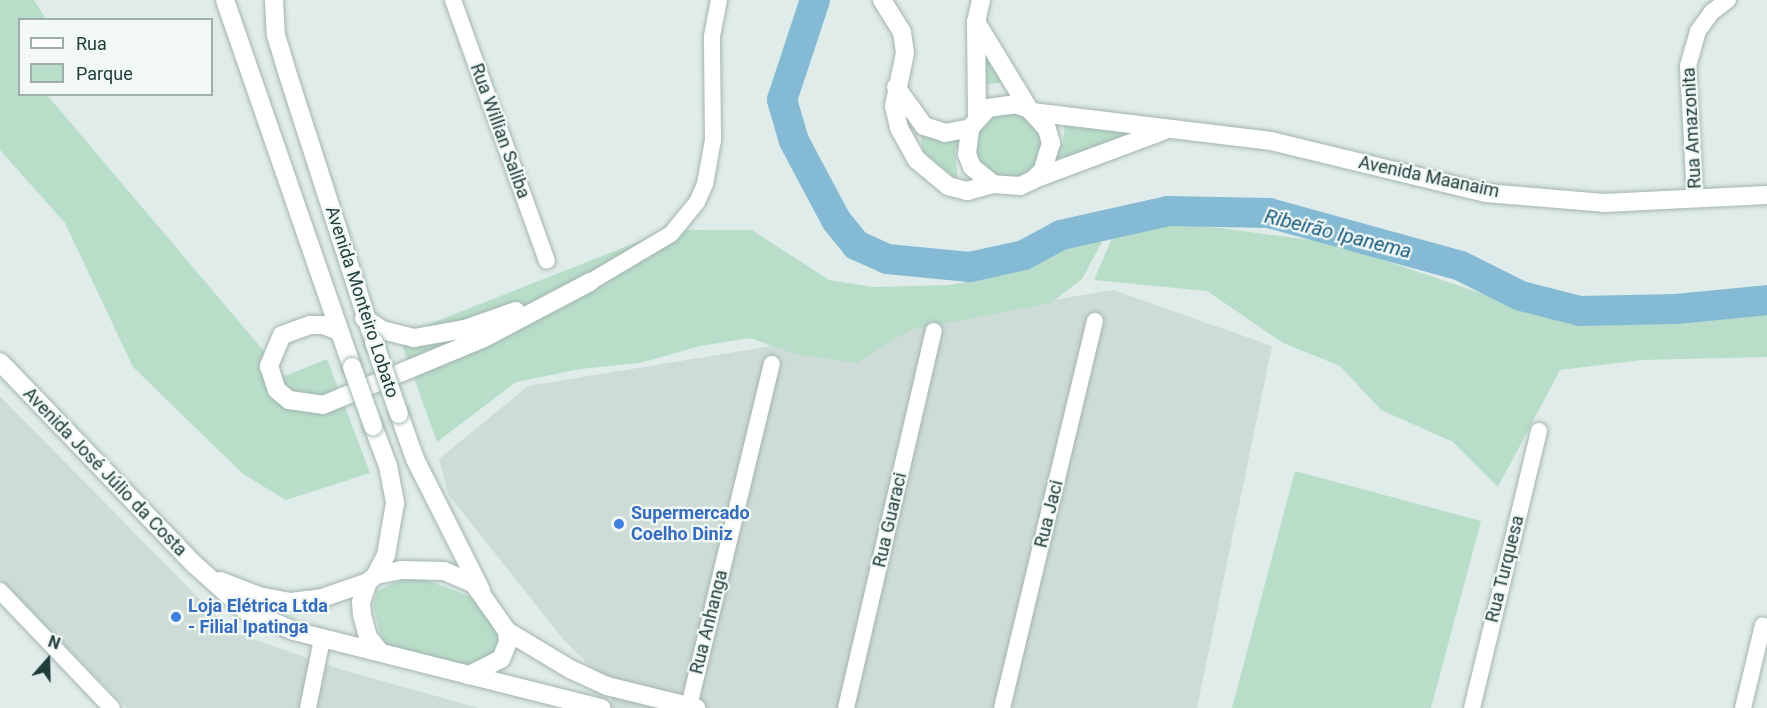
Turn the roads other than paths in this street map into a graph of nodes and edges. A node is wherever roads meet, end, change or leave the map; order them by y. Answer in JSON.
{"nodes":[{"id":1,"x":225,"y":0,"type":"edge"},
{"id":2,"x":274,"y":0,"type":"edge"},
{"id":3,"x":453,"y":0,"type":"edge"},
{"id":4,"x":719,"y":0,"type":"edge"},
{"id":5,"x":981,"y":0,"type":"edge"},
{"id":6,"x":1728,"y":0,"type":"edge"},
{"id":7,"x":886,"y":5,"type":"edge"},
{"id":8,"x":976,"y":22,"type":"junction"},
{"id":9,"x":896,"y":87,"type":"junction"},
{"id":10,"x":1031,"y":110,"type":"junction"},
{"id":11,"x":974,"y":123,"type":"junction"},
{"id":12,"x":1165,"y":130,"type":"junction"},
{"id":13,"x":1033,"y":180,"type":"junction"},
{"id":14,"x":993,"y":184,"type":"junction"},
{"id":15,"x":1767,"y":195,"type":"edge"},
{"id":16,"x":1695,"y":198,"type":"junction"},
{"id":17,"x":547,"y":261,"type":"dead end"},
{"id":18,"x":590,"y":282,"type":"junction"},
{"id":19,"x":364,"y":318,"type":"junction"},
{"id":20,"x":1095,"y":321,"type":"dead end"},
{"id":21,"x":338,"y":331,"type":"junction"},
{"id":22,"x":934,"y":331,"type":"dead end"},
{"id":23,"x":0,"y":362,"type":"edge"},
{"id":24,"x":772,"y":364,"type":"dead end"},
{"id":25,"x":1539,"y":431,"type":"dead end"},
{"id":26,"x":213,"y":578,"type":"junction"},
{"id":27,"x":372,"y":579,"type":"junction"},
{"id":28,"x":0,"y":591,"type":"edge"},
{"id":29,"x":482,"y":592,"type":"junction"},
{"id":30,"x":1766,"y":626,"type":"edge"},
{"id":31,"x":507,"y":631,"type":"junction"},
{"id":32,"x":322,"y":639,"type":"junction"},
{"id":33,"x":380,"y":652,"type":"junction"},
{"id":34,"x":470,"y":675,"type":"junction"},
{"id":35,"x":692,"y":707,"type":"edge"},
{"id":36,"x":112,"y":708,"type":"edge"},
{"id":37,"x":308,"y":708,"type":"edge"},
{"id":38,"x":601,"y":708,"type":"edge"},
{"id":39,"x":846,"y":708,"type":"edge"},
{"id":40,"x":1002,"y":708,"type":"edge"},
{"id":41,"x":1472,"y":708,"type":"edge"},
{"id":42,"x":1743,"y":708,"type":"edge"}],
"edges":[{"from":1,"to":21,"type":"main road","name":"Avenida Monteiro Lobato"},
{"from":2,"to":19,"type":"main road","name":"Avenida Monteiro Lobato"},
{"from":3,"to":17,"type":"street","name":"Rua Willian Saliba"},
{"from":4,"to":18,"type":"street"},
{"from":5,"to":8,"type":"main road"},
{"from":6,"to":16,"type":"street","name":"Rua Amazonita"},
{"from":7,"to":9,"type":"main road"},
{"from":8,"to":10,"type":"main road"},
{"from":8,"to":11,"type":"main road"},
{"from":9,"to":11,"type":"main road"},
{"from":9,"to":14,"type":"main road"},
{"from":10,"to":11,"type":"main road"},
{"from":10,"to":12,"type":"main road","name":"Avenida Maanaim"},
{"from":10,"to":13,"type":"main road"},
{"from":11,"to":14,"type":"main road"},
{"from":12,"to":13,"type":"main road","name":"Avenida Maanaim"},
{"from":12,"to":16,"type":"main road","name":"Avenida Maanaim"},
{"from":13,"to":14,"type":"main road"},
{"from":15,"to":16,"type":"main road","name":"Avenida Maanaim"},
{"from":18,"to":19,"type":"main road"},
{"from":18,"to":21,"type":"main road"},
{"from":19,"to":29,"type":"main road","name":"Avenida Monteiro Lobato","bridge":true},
{"from":20,"to":40,"type":"street","name":"Rua Jaci"},
{"from":21,"to":27,"type":"main road","name":"Avenida Monteiro Lobato","bridge":true},
{"from":22,"to":39,"type":"street","name":"Rua Guaraci"},
{"from":23,"to":26,"type":"main road","name":"Avenida José Júlio da Costa"},
{"from":24,"to":35,"type":"street","name":"Rua Anhanga"},
{"from":25,"to":41,"type":"street","name":"Rua Turquesa"},
{"from":26,"to":27,"type":"main road","name":"Avenida José Júlio da Costa"},
{"from":26,"to":32,"type":"main road","name":"Avenida José Júlio da Costa"},
{"from":27,"to":29,"type":"main road"},
{"from":27,"to":33,"type":"main road"},
{"from":28,"to":36,"type":"street"},
{"from":29,"to":31,"type":"main road"},
{"from":30,"to":42,"type":"street"},
{"from":31,"to":34,"type":"main road"},
{"from":31,"to":35,"type":"main road"},
{"from":32,"to":33,"type":"main road","name":"Avenida José Júlio da Costa"},
{"from":32,"to":37,"type":"street"},
{"from":33,"to":34,"type":"main road","name":"Avenida José Júlio da Costa"},
{"from":34,"to":38,"type":"main road","name":"Avenida José Júlio da Costa"}]}
